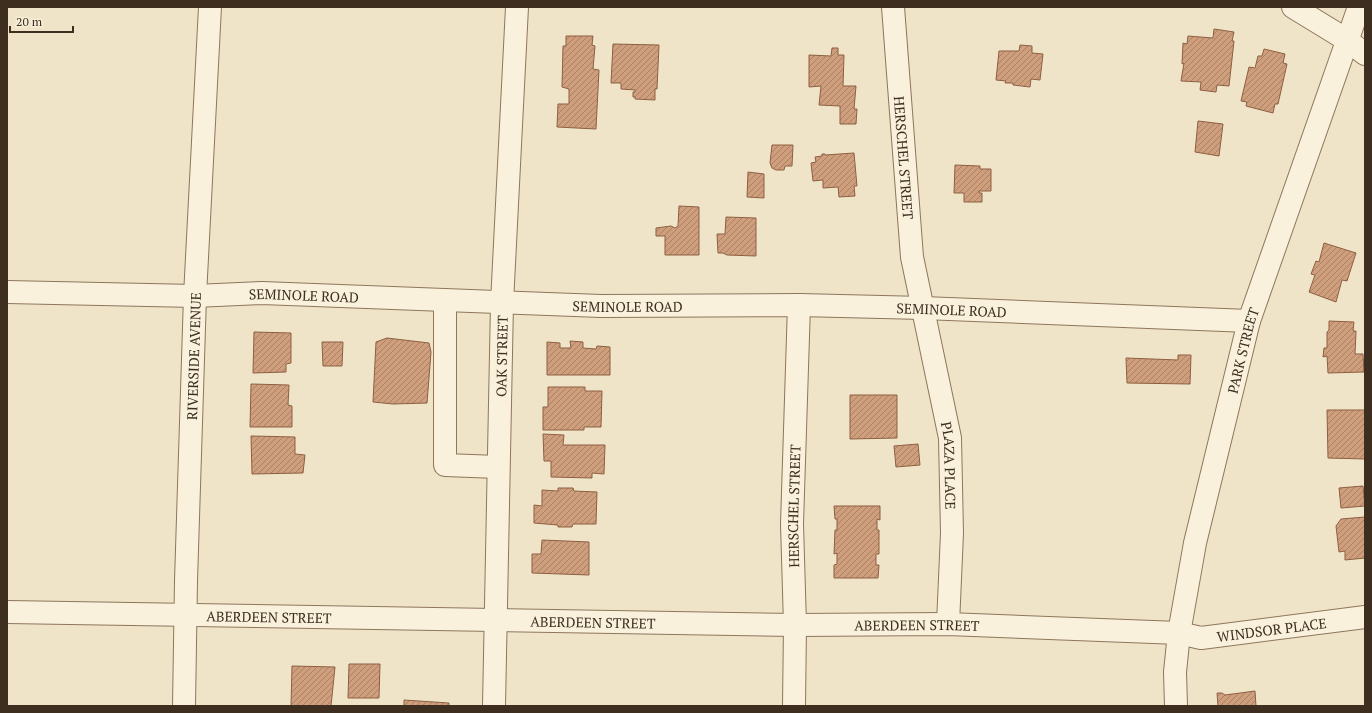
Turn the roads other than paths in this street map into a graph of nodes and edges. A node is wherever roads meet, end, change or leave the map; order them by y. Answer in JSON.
{"nodes":[{"id":1,"x":210,"y":7,"type":"edge"},
{"id":2,"x":517,"y":7,"type":"edge"},
{"id":3,"x":893,"y":7,"type":"edge"},
{"id":4,"x":1293,"y":7,"type":"edge"},
{"id":5,"x":1359,"y":7,"type":"edge"},
{"id":6,"x":1347,"y":40,"type":"junction"},
{"id":7,"x":1365,"y":54,"type":"edge"},
{"id":8,"x":7,"y":292,"type":"edge"},
{"id":9,"x":195,"y":296,"type":"junction"},
{"id":10,"x":444,"y":300,"type":"junction"},
{"id":11,"x":502,"y":303,"type":"junction"},
{"id":12,"x":799,"y":306,"type":"junction"},
{"id":13,"x":923,"y":308,"type":"junction"},
{"id":14,"x":1249,"y":322,"type":"junction"},
{"id":15,"x":498,"y":467,"type":"junction"},
{"id":16,"x":7,"y":612,"type":"edge"},
{"id":17,"x":185,"y":616,"type":"junction"},
{"id":18,"x":1365,"y":617,"type":"edge"},
{"id":19,"x":495,"y":621,"type":"junction"},
{"id":20,"x":948,"y":624,"type":"junction"},
{"id":21,"x":795,"y":625,"type":"junction"},
{"id":22,"x":1179,"y":633,"type":"junction"},
{"id":23,"x":184,"y":706,"type":"edge"},
{"id":24,"x":494,"y":706,"type":"edge"},
{"id":25,"x":794,"y":706,"type":"edge"},
{"id":26,"x":1176,"y":706,"type":"edge"}],
"edges":[{"from":1,"to":9,"type":"street","name":"RIVERSIDE AVENUE"},
{"from":2,"to":11,"type":"street","name":"OAK STREET"},
{"from":3,"to":13,"type":"street","name":"HERSCHEL STREET"},
{"from":4,"to":6,"type":"street"},
{"from":5,"to":6,"type":"street","name":"PARK STREET"},
{"from":6,"to":7,"type":"street"},
{"from":6,"to":14,"type":"street","name":"PARK STREET"},
{"from":8,"to":9,"type":"street","name":"SEMINOLE ROAD"},
{"from":9,"to":10,"type":"street","name":"SEMINOLE ROAD"},
{"from":9,"to":17,"type":"street","name":"RIVERSIDE AVENUE"},
{"from":10,"to":11,"type":"street","name":"SEMINOLE ROAD"},
{"from":10,"to":15,"type":"street"},
{"from":11,"to":12,"type":"street","name":"SEMINOLE ROAD"},
{"from":11,"to":15,"type":"street","name":"OAK STREET"},
{"from":12,"to":13,"type":"street","name":"SEMINOLE ROAD"},
{"from":12,"to":21,"type":"street","name":"HERSCHEL STREET"},
{"from":13,"to":14,"type":"street","name":"SEMINOLE ROAD"},
{"from":13,"to":20,"type":"street","name":"PLAZA PLACE"},
{"from":14,"to":22,"type":"street","name":"PARK STREET"},
{"from":15,"to":19,"type":"street","name":"OAK STREET"},
{"from":16,"to":17,"type":"street","name":"ABERDEEN STREET"},
{"from":17,"to":19,"type":"street","name":"ABERDEEN STREET"},
{"from":17,"to":23,"type":"street","name":"RIVERSIDE AVENUE"},
{"from":18,"to":22,"type":"street","name":"WINDSOR PLACE"},
{"from":19,"to":21,"type":"street","name":"ABERDEEN STREET"},
{"from":19,"to":24,"type":"street","name":"OAK STREET"},
{"from":20,"to":21,"type":"street","name":"ABERDEEN STREET"},
{"from":20,"to":22,"type":"street","name":"ABERDEEN STREET"},
{"from":21,"to":25,"type":"street","name":"HERSCHEL STREET"},
{"from":22,"to":26,"type":"street","name":"PARK STREET"}]}
